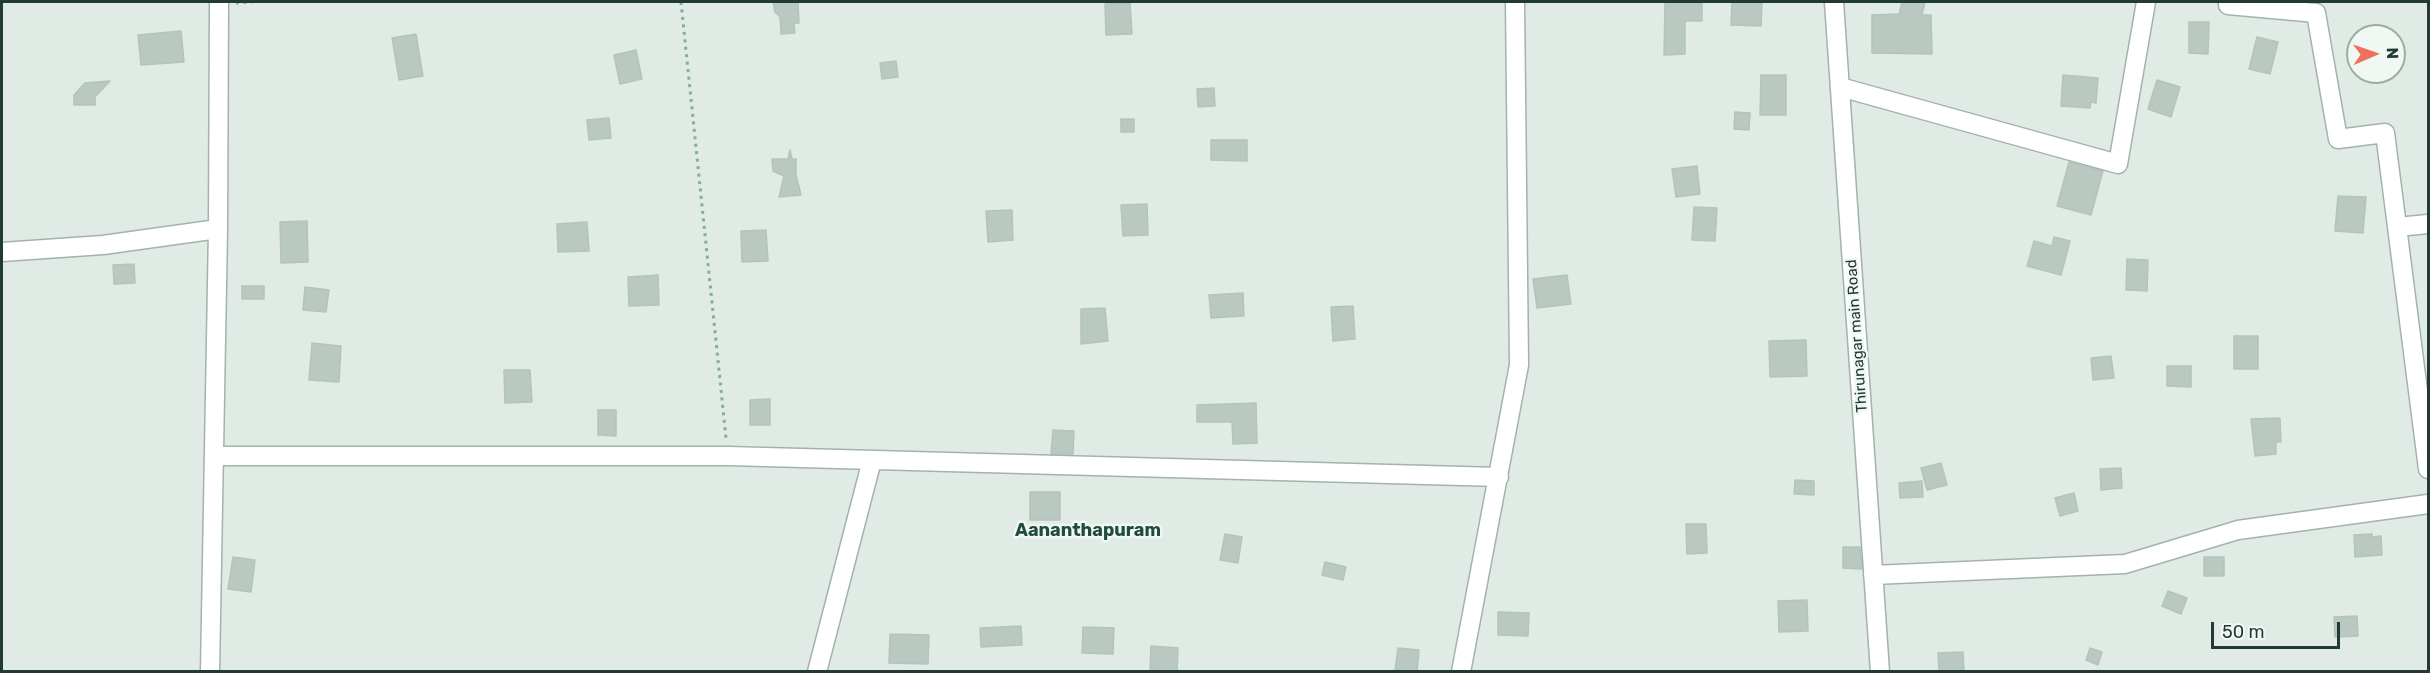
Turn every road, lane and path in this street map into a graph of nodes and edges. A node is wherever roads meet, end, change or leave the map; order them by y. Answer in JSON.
{"nodes":[{"id":1,"x":681,"y":2,"type":"edge"},
{"id":2,"x":1515,"y":2,"type":"edge"},
{"id":3,"x":1834,"y":2,"type":"edge"},
{"id":4,"x":2146,"y":2,"type":"edge"},
{"id":5,"x":2228,"y":2,"type":"edge"},
{"id":6,"x":219,"y":4,"type":"dead end"},
{"id":7,"x":1840,"y":87,"type":"junction"},
{"id":8,"x":2428,"y":224,"type":"edge"},
{"id":9,"x":2397,"y":226,"type":"junction"},
{"id":10,"x":218,"y":229,"type":"junction"},
{"id":11,"x":2,"y":252,"type":"edge"},
{"id":12,"x":214,"y":456,"type":"junction"},
{"id":13,"x":728,"y":456,"type":"junction"},
{"id":14,"x":872,"y":460,"type":"junction"},
{"id":15,"x":2428,"y":469,"type":"edge"},
{"id":16,"x":1499,"y":477,"type":"junction"},
{"id":17,"x":2428,"y":504,"type":"edge"},
{"id":18,"x":1873,"y":575,"type":"junction"},
{"id":19,"x":210,"y":672,"type":"edge"},
{"id":20,"x":817,"y":672,"type":"edge"},
{"id":21,"x":1461,"y":672,"type":"edge"},
{"id":22,"x":1880,"y":672,"type":"edge"}],
"edges":[{"from":1,"to":13,"type":"path"},
{"from":2,"to":16,"type":"street"},
{"from":3,"to":7,"type":"street","name":"Thirunagar main Road"},
{"from":4,"to":7,"type":"street"},
{"from":5,"to":9,"type":"street"},
{"from":6,"to":10,"type":"street"},
{"from":7,"to":18,"type":"street","name":"Thirunagar main Road"},
{"from":8,"to":9,"type":"street"},
{"from":9,"to":15,"type":"street"},
{"from":10,"to":11,"type":"street"},
{"from":10,"to":12,"type":"street"},
{"from":12,"to":13,"type":"street"},
{"from":12,"to":19,"type":"street"},
{"from":13,"to":14,"type":"street"},
{"from":14,"to":16,"type":"street"},
{"from":14,"to":20,"type":"street"},
{"from":16,"to":21,"type":"street"},
{"from":17,"to":18,"type":"street"},
{"from":18,"to":22,"type":"street","name":"Thirunagar main Road"}]}
